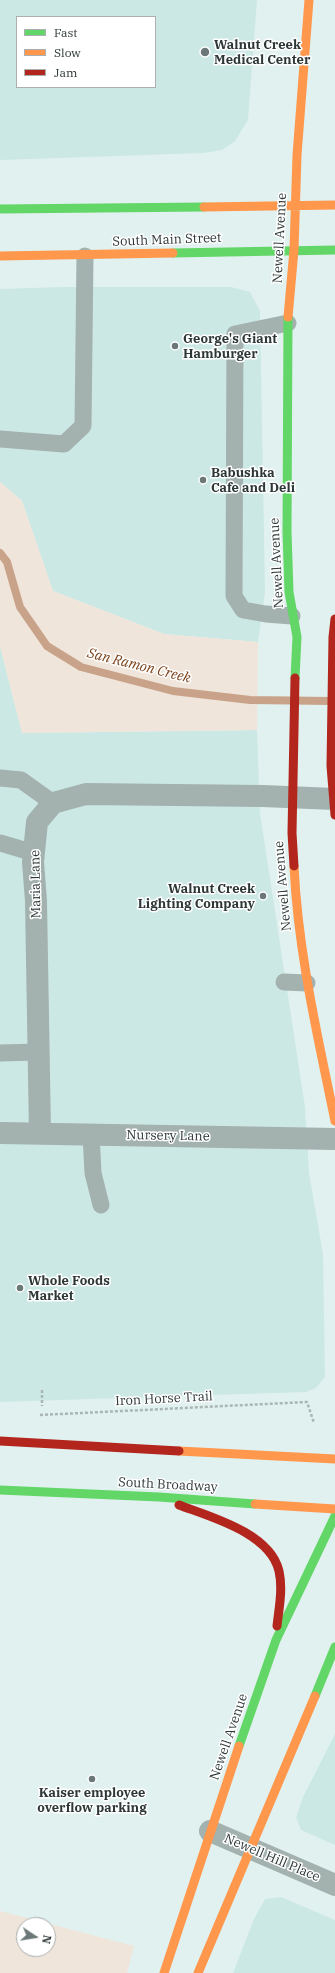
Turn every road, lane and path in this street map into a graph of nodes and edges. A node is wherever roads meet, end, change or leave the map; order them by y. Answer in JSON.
{"nodes":[{"id":1,"x":308,"y":0,"type":"edge"},
{"id":2,"x":296,"y":204,"type":"junction"},
{"id":3,"x":335,"y":205,"type":"edge"},
{"id":4,"x":0,"y":209,"type":"edge"},
{"id":5,"x":294,"y":250,"type":"junction"},
{"id":6,"x":335,"y":250,"type":"edge"},
{"id":7,"x":0,"y":256,"type":"edge"},
{"id":8,"x":85,"y":256,"type":"junction"},
{"id":9,"x":288,"y":323,"type":"junction"},
{"id":10,"x":0,"y":439,"type":"edge"},
{"id":11,"x":292,"y":616,"type":"junction"},
{"id":12,"x":335,"y":619,"type":"edge"},
{"id":13,"x":0,"y":778,"type":"edge"},
{"id":14,"x":292,"y":797,"type":"junction"},
{"id":15,"x":53,"y":803,"type":"junction"},
{"id":16,"x":335,"y":804,"type":"edge"},
{"id":17,"x":0,"y":843,"type":"edge"},
{"id":18,"x":34,"y":853,"type":"junction"},
{"id":19,"x":284,"y":982,"type":"dead end"},
{"id":20,"x":307,"y":983,"type":"junction"},
{"id":21,"x":39,"y":1052,"type":"junction"},
{"id":22,"x":0,"y":1053,"type":"edge"},
{"id":23,"x":335,"y":1121,"type":"edge"},
{"id":24,"x":0,"y":1133,"type":"edge"},
{"id":25,"x":40,"y":1133,"type":"junction"},
{"id":26,"x":90,"y":1134,"type":"junction"},
{"id":27,"x":335,"y":1139,"type":"edge"},
{"id":28,"x":101,"y":1205,"type":"dead end"},
{"id":29,"x":42,"y":1390,"type":"dead end"},
{"id":30,"x":42,"y":1406,"type":"dead end"},
{"id":31,"x":34,"y":1416,"type":"dead end"},
{"id":32,"x":314,"y":1423,"type":"dead end"},
{"id":33,"x":0,"y":1441,"type":"edge"},
{"id":34,"x":335,"y":1459,"type":"edge"},
{"id":35,"x":0,"y":1490,"type":"edge"},
{"id":36,"x":160,"y":1497,"type":"junction"},
{"id":37,"x":335,"y":1509,"type":"edge"},
{"id":38,"x":335,"y":1516,"type":"edge"},
{"id":39,"x":276,"y":1640,"type":"junction"},
{"id":40,"x":335,"y":1647,"type":"edge"},
{"id":41,"x":210,"y":1831,"type":"junction"},
{"id":42,"x":250,"y":1848,"type":"junction"},
{"id":43,"x":335,"y":1885,"type":"edge"},
{"id":44,"x":164,"y":1973,"type":"edge"},
{"id":45,"x":198,"y":1973,"type":"edge"}],
"edges":[{"from":1,"to":2,"type":"street","name":"Newell Avenue"},
{"from":2,"to":3,"type":"street"},
{"from":2,"to":4,"type":"street"},
{"from":2,"to":5,"type":"street","name":"Newell Avenue"},
{"from":5,"to":6,"type":"street","name":"South Main Street"},
{"from":5,"to":8,"type":"street","name":"South Main Street"},
{"from":5,"to":9,"type":"street","name":"Newell Avenue"},
{"from":7,"to":8,"type":"street","name":"South Main Street"},
{"from":8,"to":10,"type":"lane"},
{"from":9,"to":11,"type":"street","name":"Newell Avenue"},
{"from":9,"to":11,"type":"lane"},
{"from":11,"to":14,"type":"street","name":"Newell Avenue"},
{"from":12,"to":16,"type":"street"},
{"from":13,"to":15,"type":"lane"},
{"from":14,"to":15,"type":"street"},
{"from":14,"to":16,"type":"street"},
{"from":14,"to":20,"type":"street","name":"Newell Avenue"},
{"from":15,"to":18,"type":"street","name":"Maria Lane"},
{"from":17,"to":18,"type":"lane"},
{"from":18,"to":21,"type":"street","name":"Maria Lane"},
{"from":19,"to":20,"type":"lane"},
{"from":20,"to":23,"type":"street","name":"Newell Avenue"},
{"from":21,"to":22,"type":"lane"},
{"from":21,"to":25,"type":"street","name":"Maria Lane"},
{"from":24,"to":25,"type":"street","name":"Nursery Lane"},
{"from":25,"to":26,"type":"street","name":"Nursery Lane"},
{"from":26,"to":27,"type":"street","name":"Nursery Lane"},
{"from":26,"to":28,"type":"lane"},
{"from":29,"to":30,"type":"path"},
{"from":31,"to":32,"type":"path","name":"Iron Horse Trail"},
{"from":33,"to":34,"type":"street"},
{"from":35,"to":36,"type":"street","name":"South Broadway"},
{"from":36,"to":37,"type":"street","name":"South Broadway"},
{"from":36,"to":39,"type":"street"},
{"from":38,"to":39,"type":"street","name":"Newell Avenue"},
{"from":39,"to":41,"type":"street","name":"Newell Avenue"},
{"from":40,"to":42,"type":"street"},
{"from":41,"to":42,"type":"street","name":"Newell Hill Place"},
{"from":41,"to":44,"type":"street","name":"Newell Avenue"},
{"from":42,"to":43,"type":"street","name":"Newell Hill Place"},
{"from":42,"to":45,"type":"street"}]}
